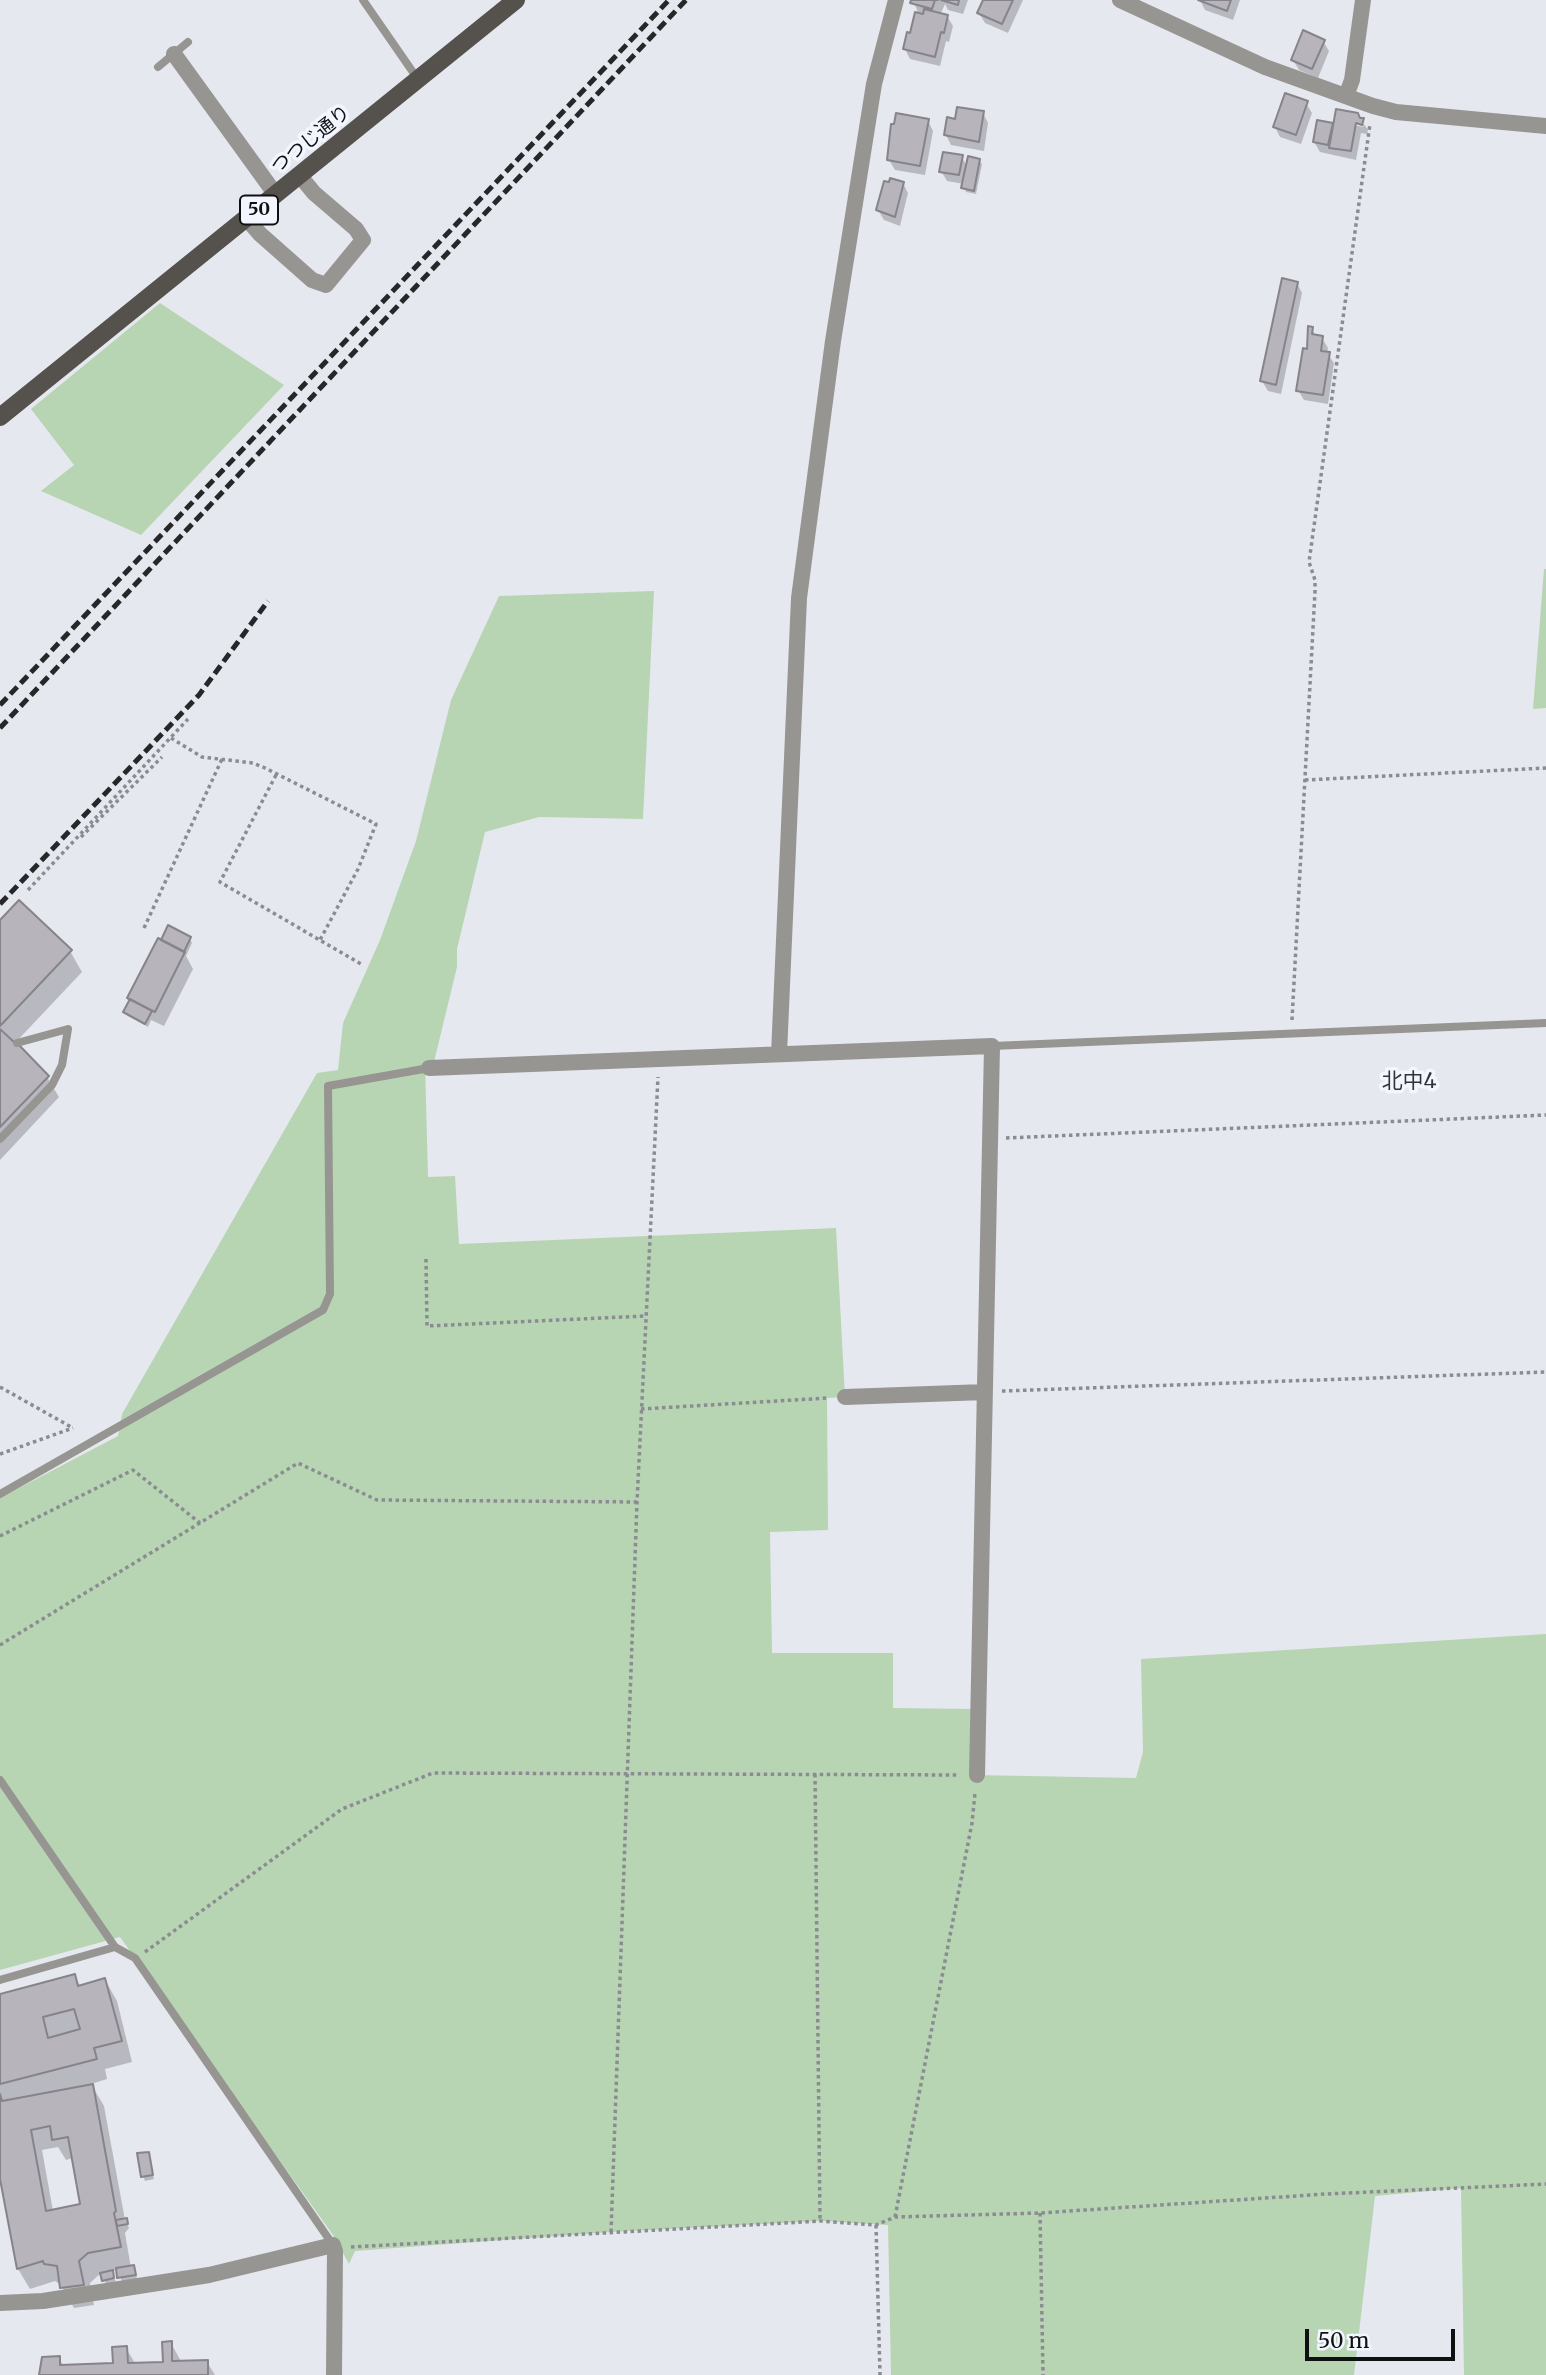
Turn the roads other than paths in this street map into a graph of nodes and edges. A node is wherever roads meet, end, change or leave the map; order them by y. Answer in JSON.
{"nodes":[{"id":1,"x":363,"y":0,"type":"edge"},
{"id":2,"x":516,"y":0,"type":"edge"},
{"id":3,"x":896,"y":0,"type":"edge"},
{"id":4,"x":1120,"y":0,"type":"edge"},
{"id":5,"x":1363,"y":0,"type":"edge"},
{"id":6,"x":188,"y":42,"type":"dead end"},
{"id":7,"x":174,"y":54,"type":"junction"},
{"id":8,"x":158,"y":67,"type":"dead end"},
{"id":9,"x":418,"y":79,"type":"junction"},
{"id":10,"x":1346,"y":96,"type":"junction"},
{"id":11,"x":1546,"y":126,"type":"edge"},
{"id":12,"x":300,"y":176,"type":"junction"},
{"id":13,"x":276,"y":195,"type":"junction"},
{"id":14,"x":247,"y":219,"type":"junction"},
{"id":15,"x":0,"y":417,"type":"edge"},
{"id":16,"x":1546,"y":1023,"type":"edge"},
{"id":17,"x":17,"y":1043,"type":"dead end"},
{"id":18,"x":992,"y":1046,"type":"junction"},
{"id":19,"x":779,"y":1054,"type":"junction"},
{"id":20,"x":429,"y":1068,"type":"joint"},
{"id":21,"x":0,"y":1139,"type":"edge"},
{"id":22,"x":985,"y":1392,"type":"junction"},
{"id":23,"x":845,"y":1397,"type":"road end"},
{"id":24,"x":0,"y":1494,"type":"edge"},
{"id":25,"x":977,"y":1775,"type":"road end"},
{"id":26,"x":0,"y":1780,"type":"edge"},
{"id":27,"x":115,"y":1947,"type":"junction"},
{"id":28,"x":0,"y":1980,"type":"edge"},
{"id":29,"x":334,"y":2248,"type":"junction"},
{"id":30,"x":0,"y":2303,"type":"edge"},
{"id":31,"x":334,"y":2375,"type":"edge"}],
"edges":[{"from":1,"to":9,"type":"lane"},
{"from":2,"to":9,"type":"main road","name":"つつじ通り","number":"50"},
{"from":3,"to":19,"type":"street"},
{"from":4,"to":10,"type":"street"},
{"from":5,"to":10,"type":"street"},
{"from":6,"to":7,"type":"lane"},
{"from":7,"to":8,"type":"lane"},
{"from":7,"to":13,"type":"street"},
{"from":9,"to":12,"type":"main road","name":"つつじ通り","number":"50"},
{"from":10,"to":11,"type":"street"},
{"from":12,"to":13,"type":"main road","name":"つつじ通り","number":"50"},
{"from":12,"to":14,"type":"street"},
{"from":13,"to":14,"type":"main road","name":"つつじ通り","number":"50"},
{"from":14,"to":15,"type":"main road","name":"つつじ通り","number":"50"},
{"from":16,"to":18,"type":"lane"},
{"from":17,"to":21,"type":"lane"},
{"from":18,"to":19,"type":"street"},
{"from":18,"to":22,"type":"street"},
{"from":19,"to":20,"type":"street"},
{"from":20,"to":24,"type":"lane"},
{"from":22,"to":23,"type":"street"},
{"from":22,"to":25,"type":"street"},
{"from":26,"to":27,"type":"lane"},
{"from":27,"to":28,"type":"lane"},
{"from":27,"to":29,"type":"lane"},
{"from":29,"to":30,"type":"street"},
{"from":29,"to":31,"type":"street"}]}
